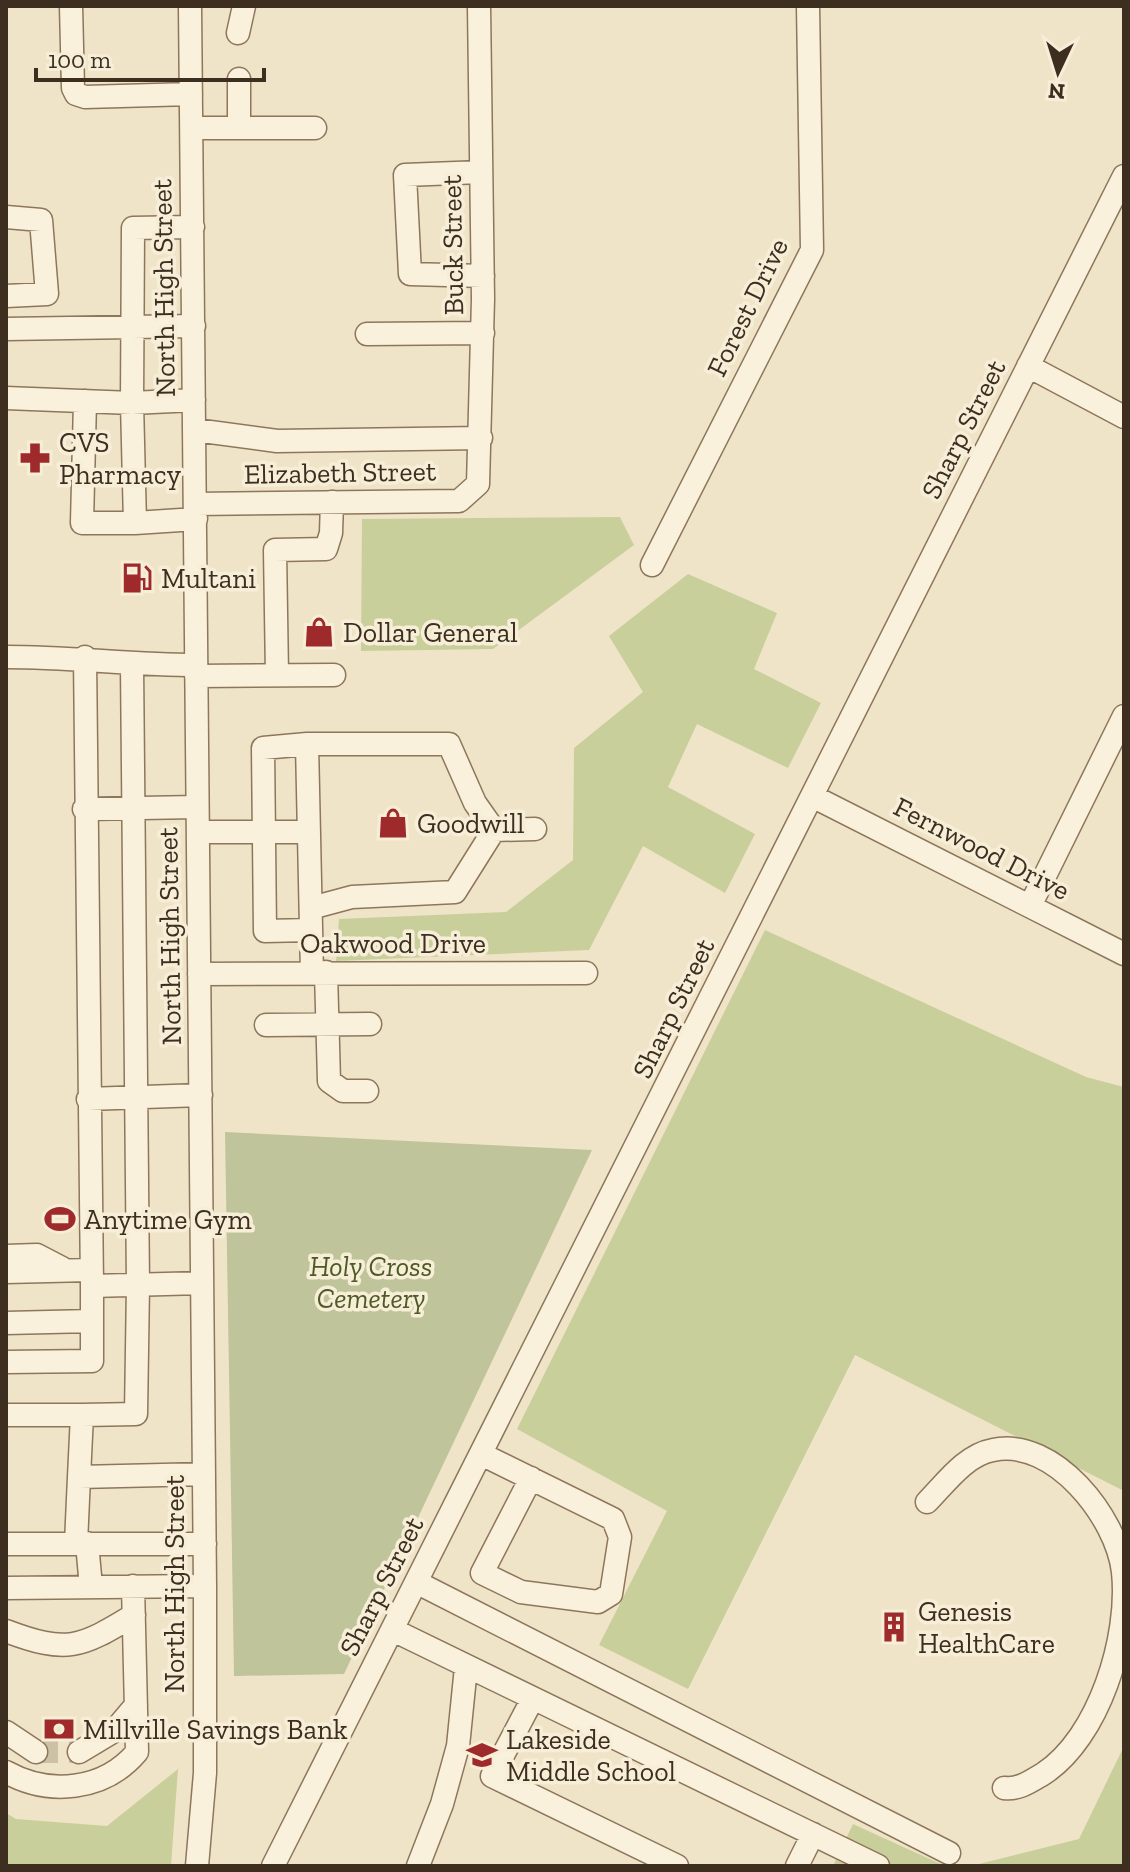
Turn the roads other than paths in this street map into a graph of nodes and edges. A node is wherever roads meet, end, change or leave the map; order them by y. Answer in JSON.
{"nodes":[{"id":1,"x":71,"y":6,"type":"edge"},
{"id":2,"x":190,"y":6,"type":"edge"},
{"id":3,"x":244,"y":6,"type":"edge"},
{"id":4,"x":479,"y":6,"type":"edge"},
{"id":5,"x":808,"y":6,"type":"edge"},
{"id":6,"x":238,"y":33,"type":"dead end"},
{"id":7,"x":239,"y":79,"type":"dead end"},
{"id":8,"x":191,"y":94,"type":"junction"},
{"id":9,"x":192,"y":128,"type":"junction"},
{"id":10,"x":239,"y":128,"type":"junction"},
{"id":11,"x":315,"y":128,"type":"dead end"},
{"id":12,"x":481,"y":172,"type":"junction"},
{"id":13,"x":1124,"y":176,"type":"edge"},
{"id":14,"x":6,"y":217,"type":"edge"},
{"id":15,"x":193,"y":227,"type":"junction"},
{"id":16,"x":483,"y":276,"type":"junction"},
{"id":17,"x":6,"y":296,"type":"edge"},
{"id":18,"x":194,"y":326,"type":"junction"},
{"id":19,"x":133,"y":327,"type":"junction"},
{"id":20,"x":6,"y":329,"type":"edge"},
{"id":21,"x":483,"y":333,"type":"junction"},
{"id":22,"x":367,"y":334,"type":"dead end"},
{"id":23,"x":1028,"y":366,"type":"junction"},
{"id":24,"x":6,"y":398,"type":"edge"},
{"id":25,"x":194,"y":400,"type":"junction"},
{"id":26,"x":85,"y":401,"type":"junction"},
{"id":27,"x":132,"y":403,"type":"junction"},
{"id":28,"x":1124,"y":417,"type":"edge"},
{"id":29,"x":195,"y":430,"type":"junction"},
{"id":30,"x":481,"y":438,"type":"junction"},
{"id":31,"x":478,"y":484,"type":"joint"},
{"id":32,"x":332,"y":502,"type":"junction"},
{"id":33,"x":196,"y":512,"type":"junction"},
{"id":34,"x":135,"y":523,"type":"junction"},
{"id":35,"x":652,"y":565,"type":"dead end"},
{"id":36,"x":6,"y":657,"type":"edge"},
{"id":37,"x":85,"y":657,"type":"junction"},
{"id":38,"x":132,"y":665,"type":"junction"},
{"id":39,"x":196,"y":671,"type":"junction"},
{"id":40,"x":277,"y":675,"type":"junction"},
{"id":41,"x":334,"y":675,"type":"dead end"},
{"id":42,"x":1124,"y":716,"type":"edge"},
{"id":43,"x":307,"y":744,"type":"junction"},
{"id":44,"x":812,"y":796,"type":"junction"},
{"id":45,"x":197,"y":807,"type":"junction"},
{"id":46,"x":84,"y":809,"type":"junction"},
{"id":47,"x":134,"y":809,"type":"junction"},
{"id":48,"x":535,"y":829,"type":"dead end"},
{"id":49,"x":494,"y":830,"type":"junction"},
{"id":50,"x":198,"y":832,"type":"junction"},
{"id":51,"x":264,"y":832,"type":"junction"},
{"id":52,"x":309,"y":832,"type":"junction"},
{"id":53,"x":1030,"y":906,"type":"junction"},
{"id":54,"x":311,"y":919,"type":"junction"},
{"id":55,"x":1124,"y":954,"type":"edge"},
{"id":56,"x":319,"y":973,"type":"junction"},
{"id":57,"x":586,"y":973,"type":"dead end"},
{"id":58,"x":199,"y":974,"type":"junction"},
{"id":59,"x":370,"y":1024,"type":"dead end"},
{"id":60,"x":266,"y":1025,"type":"dead end"},
{"id":61,"x":328,"y":1026,"type":"junction"},
{"id":62,"x":367,"y":1091,"type":"dead end"},
{"id":63,"x":201,"y":1095,"type":"junction"},
{"id":64,"x":88,"y":1099,"type":"junction"},
{"id":65,"x":136,"y":1099,"type":"junction"},
{"id":66,"x":6,"y":1256,"type":"edge"},
{"id":67,"x":65,"y":1270,"type":"junction"},
{"id":68,"x":6,"y":1272,"type":"edge"},
{"id":69,"x":91,"y":1278,"type":"junction"},
{"id":70,"x":202,"y":1283,"type":"junction"},
{"id":71,"x":138,"y":1285,"type":"junction"},
{"id":72,"x":92,"y":1321,"type":"junction"},
{"id":73,"x":6,"y":1323,"type":"edge"},
{"id":74,"x":6,"y":1362,"type":"edge"},
{"id":75,"x":6,"y":1415,"type":"edge"},
{"id":76,"x":82,"y":1415,"type":"junction"},
{"id":77,"x":481,"y":1454,"type":"junction"},
{"id":78,"x":204,"y":1474,"type":"junction"},
{"id":79,"x":79,"y":1477,"type":"junction"},
{"id":80,"x":531,"y":1478,"type":"junction"},
{"id":81,"x":927,"y":1502,"type":"dead end"},
{"id":82,"x":82,"y":1543,"type":"junction"},
{"id":83,"x":6,"y":1544,"type":"edge"},
{"id":84,"x":205,"y":1544,"type":"junction"},
{"id":85,"x":416,"y":1582,"type":"junction"},
{"id":86,"x":133,"y":1586,"type":"junction"},
{"id":87,"x":205,"y":1586,"type":"junction"},
{"id":88,"x":91,"y":1587,"type":"junction"},
{"id":89,"x":6,"y":1588,"type":"edge"},
{"id":90,"x":134,"y":1615,"type":"junction"},
{"id":91,"x":393,"y":1630,"type":"junction"},
{"id":92,"x":6,"y":1631,"type":"edge"},
{"id":93,"x":466,"y":1667,"type":"junction"},
{"id":94,"x":532,"y":1700,"type":"junction"},
{"id":95,"x":136,"y":1705,"type":"junction"},
{"id":96,"x":6,"y":1732,"type":"edge"},
{"id":97,"x":36,"y":1752,"type":"tunnel mouth"},
{"id":98,"x":79,"y":1752,"type":"tunnel mouth"},
{"id":99,"x":6,"y":1772,"type":"edge"},
{"id":100,"x":1004,"y":1788,"type":"dead end"},
{"id":101,"x":813,"y":1834,"type":"junction"},
{"id":102,"x":949,"y":1853,"type":"dead end"},
{"id":103,"x":197,"y":1866,"type":"edge"},
{"id":104,"x":273,"y":1866,"type":"edge"},
{"id":105,"x":418,"y":1866,"type":"edge"},
{"id":106,"x":677,"y":1866,"type":"edge"},
{"id":107,"x":797,"y":1866,"type":"edge"},
{"id":108,"x":878,"y":1866,"type":"edge"}],
"edges":[{"from":1,"to":8,"type":"street"},
{"from":2,"to":8,"type":"street","name":"North High Street"},
{"from":3,"to":6,"type":"street"},
{"from":4,"to":12,"type":"street","name":"Buck Street"},
{"from":5,"to":35,"type":"street","name":"Forest Drive"},
{"from":7,"to":10,"type":"street"},
{"from":8,"to":9,"type":"street","name":"North High Street"},
{"from":9,"to":10,"type":"street"},
{"from":9,"to":15,"type":"street","name":"North High Street"},
{"from":10,"to":11,"type":"street"},
{"from":12,"to":16,"type":"street","name":"Buck Street"},
{"from":12,"to":16,"type":"street"},
{"from":13,"to":23,"type":"street","name":"Sharp Street"},
{"from":14,"to":17,"type":"street"},
{"from":15,"to":18,"type":"street","name":"North High Street"},
{"from":15,"to":19,"type":"street"},
{"from":16,"to":21,"type":"street","name":"Buck Street"},
{"from":18,"to":19,"type":"street"},
{"from":18,"to":25,"type":"street","name":"North High Street"},
{"from":19,"to":20,"type":"street"},
{"from":19,"to":27,"type":"street"},
{"from":21,"to":22,"type":"street"},
{"from":21,"to":30,"type":"street","name":"Buck Street"},
{"from":23,"to":28,"type":"street"},
{"from":23,"to":44,"type":"street","name":"Sharp Street"},
{"from":24,"to":26,"type":"street"},
{"from":25,"to":27,"type":"street"},
{"from":25,"to":29,"type":"street","name":"North High Street"},
{"from":26,"to":27,"type":"street"},
{"from":26,"to":34,"type":"street","name":"Elizabeth Street"},
{"from":27,"to":34,"type":"street"},
{"from":29,"to":30,"type":"street"},
{"from":29,"to":33,"type":"street","name":"North High Street"},
{"from":30,"to":31,"type":"street","name":"Buck Street"},
{"from":31,"to":32,"type":"street","name":"Elizabeth Street"},
{"from":32,"to":33,"type":"street","name":"Elizabeth Street"},
{"from":32,"to":40,"type":"street"},
{"from":33,"to":34,"type":"street","name":"Elizabeth Street"},
{"from":33,"to":39,"type":"street","name":"North High Street"},
{"from":36,"to":37,"type":"street"},
{"from":37,"to":38,"type":"street"},
{"from":37,"to":46,"type":"street"},
{"from":38,"to":39,"type":"street"},
{"from":38,"to":47,"type":"street"},
{"from":39,"to":40,"type":"street"},
{"from":39,"to":45,"type":"street","name":"North High Street"},
{"from":40,"to":41,"type":"street"},
{"from":42,"to":53,"type":"street"},
{"from":43,"to":49,"type":"street"},
{"from":43,"to":51,"type":"street"},
{"from":43,"to":52,"type":"street"},
{"from":44,"to":53,"type":"street","name":"Fernwood Drive"},
{"from":44,"to":77,"type":"street","name":"Sharp Street"},
{"from":45,"to":47,"type":"street"},
{"from":45,"to":50,"type":"street","name":"North High Street"},
{"from":46,"to":47,"type":"street"},
{"from":46,"to":64,"type":"street"},
{"from":47,"to":65,"type":"street"},
{"from":48,"to":49,"type":"street"},
{"from":49,"to":54,"type":"street"},
{"from":50,"to":51,"type":"street"},
{"from":50,"to":58,"type":"street","name":"North High Street"},
{"from":51,"to":52,"type":"street"},
{"from":51,"to":54,"type":"street"},
{"from":52,"to":54,"type":"street"},
{"from":53,"to":55,"type":"street","name":"Fernwood Drive"},
{"from":54,"to":56,"type":"street"},
{"from":56,"to":57,"type":"street","name":"Oakwood Drive"},
{"from":56,"to":58,"type":"street","name":"Oakwood Drive"},
{"from":56,"to":61,"type":"street"},
{"from":58,"to":63,"type":"street","name":"North High Street"},
{"from":59,"to":61,"type":"street"},
{"from":60,"to":61,"type":"street"},
{"from":61,"to":62,"type":"street"},
{"from":63,"to":65,"type":"street"},
{"from":63,"to":70,"type":"street","name":"North High Street"},
{"from":64,"to":65,"type":"street"},
{"from":64,"to":69,"type":"street"},
{"from":65,"to":71,"type":"street"},
{"from":66,"to":67,"type":"street"},
{"from":67,"to":68,"type":"street"},
{"from":67,"to":69,"type":"street"},
{"from":69,"to":71,"type":"street"},
{"from":69,"to":72,"type":"street"},
{"from":70,"to":71,"type":"street"},
{"from":70,"to":78,"type":"street","name":"North High Street"},
{"from":71,"to":76,"type":"street"},
{"from":72,"to":73,"type":"street"},
{"from":72,"to":74,"type":"street"},
{"from":75,"to":76,"type":"street"},
{"from":76,"to":79,"type":"street"},
{"from":77,"to":80,"type":"street"},
{"from":77,"to":85,"type":"street","name":"Sharp Street"},
{"from":78,"to":79,"type":"street"},
{"from":78,"to":84,"type":"street","name":"North High Street"},
{"from":79,"to":82,"type":"street"},
{"from":80,"to":80,"type":"street"},
{"from":81,"to":100,"type":"street"},
{"from":82,"to":83,"type":"street"},
{"from":82,"to":84,"type":"street"},
{"from":82,"to":88,"type":"street"},
{"from":84,"to":87,"type":"street","name":"North High Street"},
{"from":85,"to":91,"type":"street","name":"Sharp Street"},
{"from":85,"to":102,"type":"street"},
{"from":86,"to":87,"type":"street"},
{"from":86,"to":88,"type":"street"},
{"from":86,"to":90,"type":"street"},
{"from":87,"to":103,"type":"street","name":"North High Street"},
{"from":88,"to":89,"type":"street"},
{"from":90,"to":92,"type":"street"},
{"from":90,"to":95,"type":"street"},
{"from":91,"to":93,"type":"street"},
{"from":91,"to":104,"type":"street","name":"Sharp Street"},
{"from":93,"to":94,"type":"street"},
{"from":93,"to":105,"type":"street"},
{"from":94,"to":101,"type":"street"},
{"from":94,"to":106,"type":"street"},
{"from":95,"to":98,"type":"street"},
{"from":95,"to":99,"type":"street"},
{"from":96,"to":97,"type":"street"},
{"from":101,"to":107,"type":"street"},
{"from":101,"to":108,"type":"street"}]}
